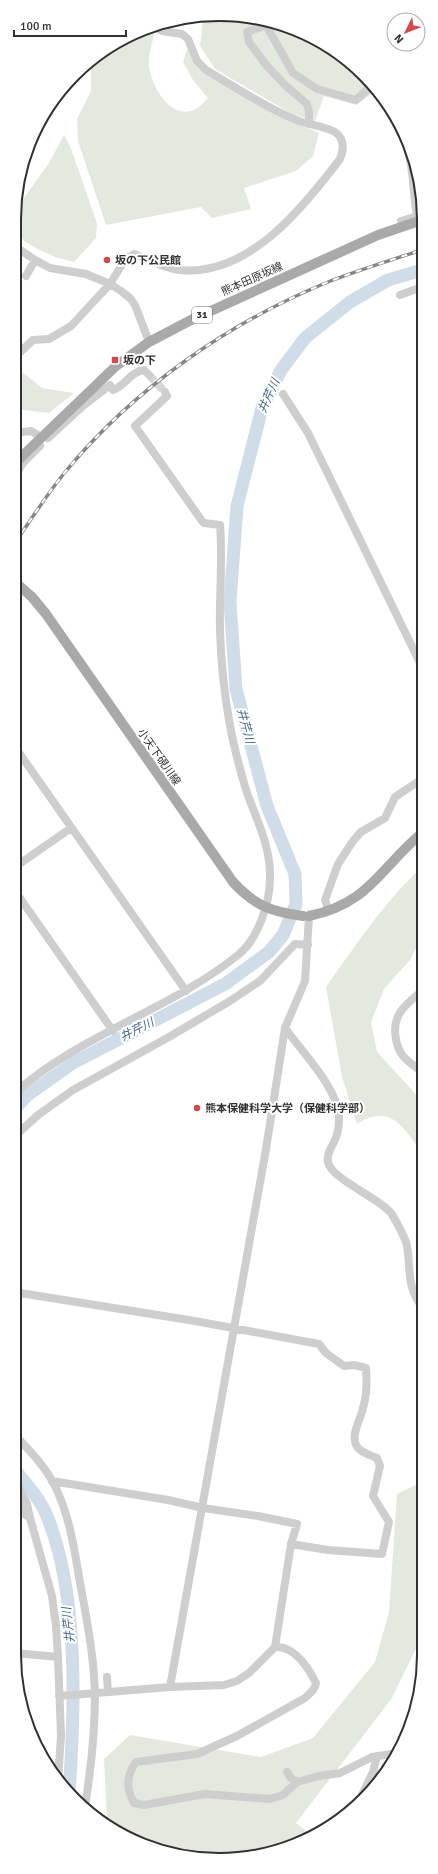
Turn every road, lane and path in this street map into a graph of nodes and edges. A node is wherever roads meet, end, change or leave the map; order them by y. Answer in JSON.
{"nodes":[{"id":1,"x":263,"y":26,"type":"edge"},
{"id":2,"x":267,"y":27,"type":"edge"},
{"id":3,"x":161,"y":30,"type":"edge"},
{"id":4,"x":368,"y":88,"type":"edge"},
{"id":5,"x":309,"y":124,"type":"junction"},
{"id":6,"x":413,"y":178,"type":"edge"},
{"id":7,"x":417,"y":207,"type":"edge"},
{"id":8,"x":417,"y":218,"type":"edge"},
{"id":9,"x":417,"y":219,"type":"edge"},
{"id":10,"x":401,"y":221,"type":"dead end"},
{"id":11,"x":21,"y":250,"type":"edge"},
{"id":12,"x":35,"y":260,"type":"junction"},
{"id":13,"x":26,"y":276,"type":"dead end"},
{"id":14,"x":110,"y":284,"type":"junction"},
{"id":15,"x":417,"y":289,"type":"edge"},
{"id":16,"x":400,"y":295,"type":"dead end"},
{"id":17,"x":149,"y":342,"type":"junction"},
{"id":18,"x":21,"y":351,"type":"edge"},
{"id":19,"x":150,"y":375,"type":"dead end"},
{"id":20,"x":165,"y":392,"type":"dead end"},
{"id":21,"x":283,"y":394,"type":"dead end"},
{"id":22,"x":81,"y":404,"type":"junction"},
{"id":23,"x":21,"y":432,"type":"edge"},
{"id":24,"x":41,"y":437,"type":"junction"},
{"id":25,"x":21,"y":458,"type":"edge"},
{"id":26,"x":21,"y":466,"type":"edge"},
{"id":27,"x":21,"y":587,"type":"edge"},
{"id":28,"x":417,"y":657,"type":"edge"},
{"id":29,"x":21,"y":756,"type":"edge"},
{"id":30,"x":417,"y":782,"type":"edge"},
{"id":31,"x":72,"y":828,"type":"junction"},
{"id":32,"x":417,"y":838,"type":"edge"},
{"id":33,"x":21,"y":863,"type":"edge"},
{"id":34,"x":21,"y":900,"type":"edge"},
{"id":35,"x":267,"y":909,"type":"junction"},
{"id":36,"x":330,"y":911,"type":"junction"},
{"id":37,"x":303,"y":916,"type":"junction"},
{"id":38,"x":308,"y":945,"type":"junction"},
{"id":39,"x":186,"y":990,"type":"junction"},
{"id":40,"x":417,"y":995,"type":"edge"},
{"id":41,"x":285,"y":1028,"type":"junction"},
{"id":42,"x":113,"y":1031,"type":"junction"},
{"id":43,"x":417,"y":1068,"type":"edge"},
{"id":44,"x":21,"y":1089,"type":"edge"},
{"id":45,"x":21,"y":1131,"type":"edge"},
{"id":46,"x":21,"y":1293,"type":"edge"},
{"id":47,"x":417,"y":1298,"type":"edge"},
{"id":48,"x":234,"y":1329,"type":"junction"},
{"id":49,"x":21,"y":1442,"type":"edge"},
{"id":50,"x":52,"y":1481,"type":"junction"},
{"id":51,"x":21,"y":1491,"type":"edge"},
{"id":52,"x":21,"y":1508,"type":"edge"},
{"id":53,"x":203,"y":1508,"type":"junction"},
{"id":54,"x":30,"y":1518,"type":"junction"},
{"id":55,"x":291,"y":1544,"type":"junction"},
{"id":56,"x":275,"y":1648,"type":"junction"},
{"id":57,"x":21,"y":1654,"type":"edge"},
{"id":58,"x":58,"y":1657,"type":"junction"},
{"id":59,"x":107,"y":1677,"type":"dead end"},
{"id":60,"x":170,"y":1687,"type":"junction"},
{"id":61,"x":108,"y":1692,"type":"junction"},
{"id":62,"x":95,"y":1693,"type":"junction"},
{"id":63,"x":61,"y":1696,"type":"junction"},
{"id":64,"x":390,"y":1754,"type":"edge"},
{"id":65,"x":377,"y":1756,"type":"junction"},
{"id":66,"x":59,"y":1771,"type":"edge"},
{"id":67,"x":287,"y":1772,"type":"dead end"},
{"id":68,"x":297,"y":1782,"type":"junction"},
{"id":69,"x":365,"y":1789,"type":"edge"},
{"id":70,"x":86,"y":1802,"type":"edge"}],
"edges":[{"from":1,"to":5,"type":"street"},
{"from":2,"to":4,"type":"street"},
{"from":3,"to":5,"type":"street"},
{"from":5,"to":14,"type":"street"},
{"from":6,"to":7,"type":"street"},
{"from":8,"to":10,"type":"street"},
{"from":9,"to":17,"type":"main road","name":"熊本田原坂線","number":"31"},
{"from":11,"to":12,"type":"street"},
{"from":12,"to":13,"type":"street"},
{"from":12,"to":14,"type":"street"},
{"from":14,"to":17,"type":"street"},
{"from":14,"to":18,"type":"street"},
{"from":15,"to":16,"type":"street"},
{"from":17,"to":22,"type":"main road","name":"熊本田原坂線","number":"31"},
{"from":19,"to":22,"type":"street"},
{"from":20,"to":35,"type":"street"},
{"from":21,"to":28,"type":"street"},
{"from":22,"to":24,"type":"main road","name":"熊本田原坂線","number":"31"},
{"from":22,"to":26,"type":"street"},
{"from":23,"to":24,"type":"street"},
{"from":24,"to":25,"type":"main road","name":"熊本田原坂線","number":"31"},
{"from":27,"to":35,"type":"main road","name":"小天下硯川線"},
{"from":29,"to":31,"type":"street"},
{"from":30,"to":36,"type":"street"},
{"from":31,"to":33,"type":"street"},
{"from":31,"to":39,"type":"street"},
{"from":32,"to":36,"type":"main road","name":"小天下硯川線"},
{"from":34,"to":42,"type":"street"},
{"from":35,"to":37,"type":"main road","name":"小天下硯川線"},
{"from":35,"to":39,"type":"street"},
{"from":36,"to":37,"type":"main road","name":"小天下硯川線"},
{"from":37,"to":38,"type":"street"},
{"from":38,"to":41,"type":"street"},
{"from":38,"to":45,"type":"street"},
{"from":39,"to":42,"type":"street"},
{"from":40,"to":43,"type":"street"},
{"from":41,"to":47,"type":"street"},
{"from":41,"to":48,"type":"street"},
{"from":42,"to":44,"type":"street"},
{"from":46,"to":48,"type":"street"},
{"from":48,"to":53,"type":"street"},
{"from":48,"to":55,"type":"street"},
{"from":49,"to":50,"type":"street"},
{"from":50,"to":53,"type":"street"},
{"from":50,"to":62,"type":"street"},
{"from":51,"to":54,"type":"street"},
{"from":52,"to":54,"type":"street"},
{"from":53,"to":55,"type":"street"},
{"from":53,"to":60,"type":"street"},
{"from":54,"to":58,"type":"street"},
{"from":55,"to":56,"type":"street"},
{"from":56,"to":60,"type":"street"},
{"from":56,"to":68,"type":"street"},
{"from":57,"to":58,"type":"street"},
{"from":58,"to":63,"type":"street"},
{"from":59,"to":61,"type":"street"},
{"from":60,"to":61,"type":"street"},
{"from":61,"to":62,"type":"street"},
{"from":62,"to":63,"type":"street"},
{"from":62,"to":70,"type":"street"},
{"from":63,"to":66,"type":"street"},
{"from":64,"to":65,"type":"street"},
{"from":65,"to":68,"type":"street"},
{"from":65,"to":69,"type":"street"},
{"from":67,"to":68,"type":"street"}]}
